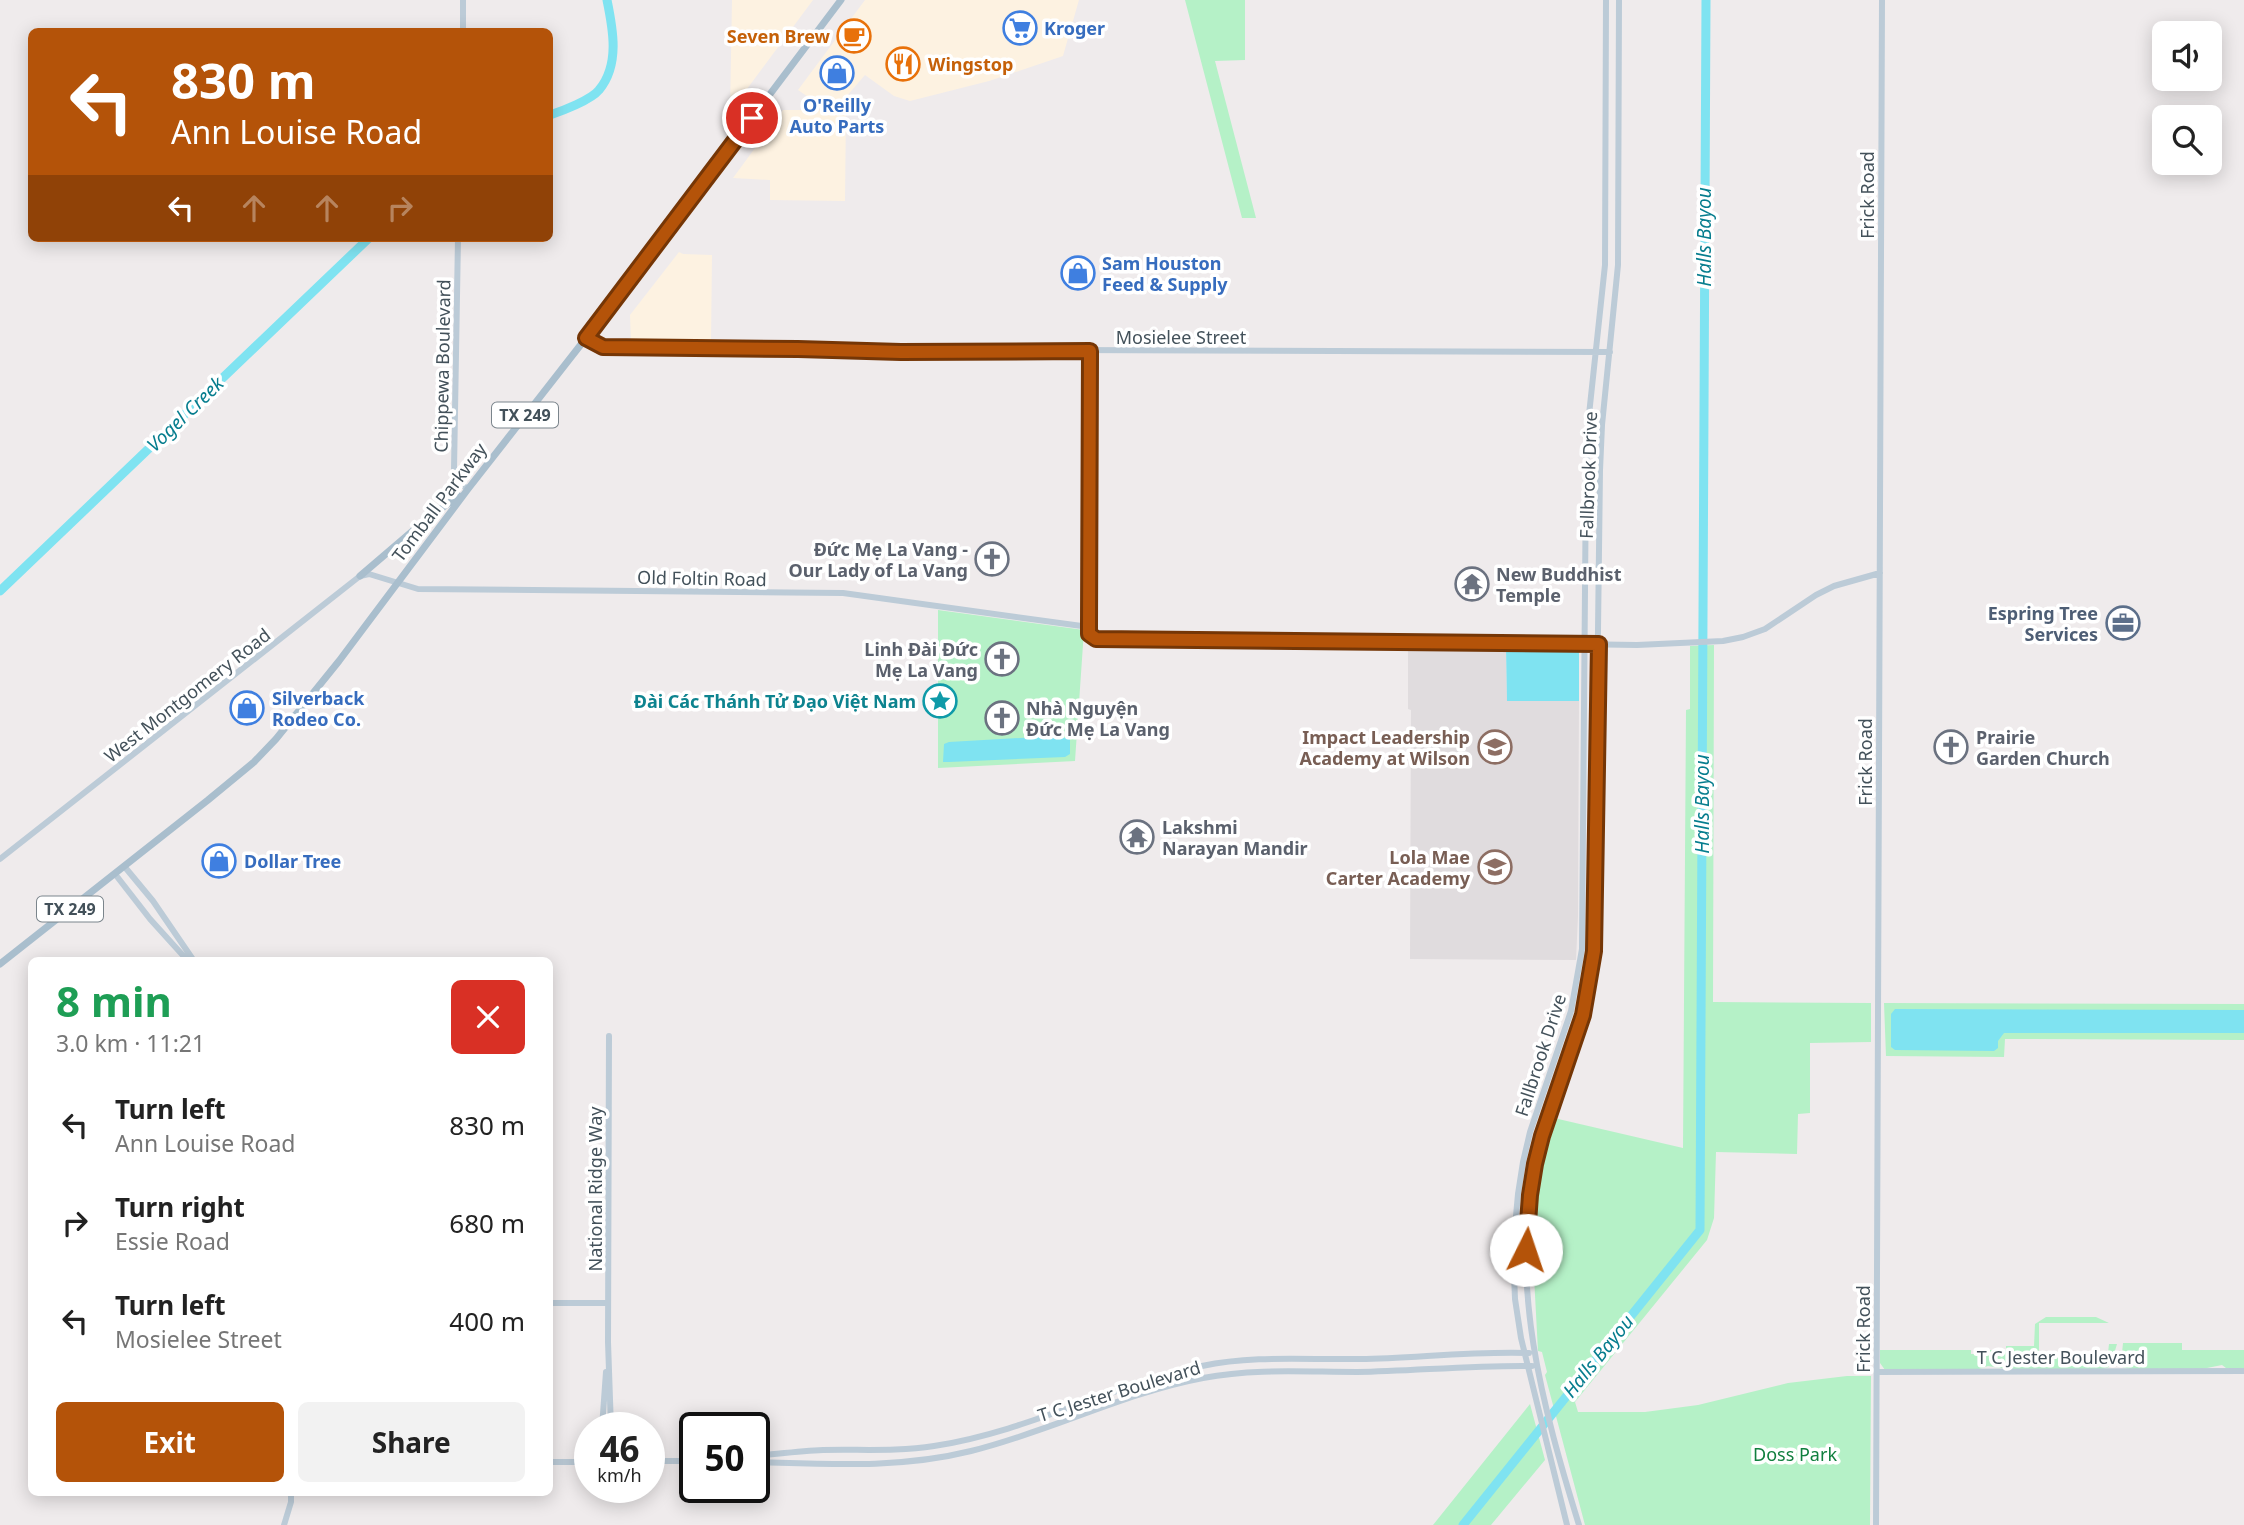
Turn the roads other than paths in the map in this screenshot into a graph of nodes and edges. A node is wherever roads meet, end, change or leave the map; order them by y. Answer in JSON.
{"nodes":[{"id":1,"x":463,"y":0,"type":"edge"},
{"id":2,"x":841,"y":0,"type":"edge"},
{"id":3,"x":1606,"y":0,"type":"edge"},
{"id":4,"x":1619,"y":0,"type":"edge"},
{"id":5,"x":1882,"y":0,"type":"edge"},
{"id":6,"x":463,"y":28,"type":"edge"},
{"id":7,"x":458,"y":242,"type":"edge"},
{"id":8,"x":586,"y":338,"type":"junction"},
{"id":9,"x":1090,"y":351,"type":"junction"},
{"id":10,"x":1597,"y":351,"type":"junction"},
{"id":11,"x":1610,"y":352,"type":"junction"},
{"id":12,"x":467,"y":490,"type":"junction"},
{"id":13,"x":1880,"y":573,"type":"junction"},
{"id":14,"x":360,"y":576,"type":"junction"},
{"id":15,"x":397,"y":584,"type":"junction"},
{"id":16,"x":1089,"y":627,"type":"junction"},
{"id":17,"x":1585,"y":643,"type":"junction"},
{"id":18,"x":1599,"y":644,"type":"junction"},
{"id":19,"x":1584,"y":849,"type":"junction"},
{"id":20,"x":1596,"y":849,"type":"junction"},
{"id":21,"x":0,"y":859,"type":"edge"},
{"id":22,"x":124,"y":866,"type":"junction"},
{"id":23,"x":115,"y":874,"type":"junction"},
{"id":24,"x":169,"y":925,"type":"junction"},
{"id":25,"x":161,"y":932,"type":"junction"},
{"id":26,"x":1582,"y":949,"type":"junction"},
{"id":27,"x":1594,"y":951,"type":"junction"},
{"id":28,"x":184,"y":957,"type":"edge"},
{"id":29,"x":191,"y":957,"type":"edge"},
{"id":30,"x":0,"y":964,"type":"edge"},
{"id":31,"x":609,"y":1036,"type":"dead end"},
{"id":32,"x":553,"y":1303,"type":"edge"},
{"id":33,"x":608,"y":1303,"type":"junction"},
{"id":34,"x":608,"y":1342,"type":"junction"},
{"id":35,"x":1525,"y":1353,"type":"junction"},
{"id":36,"x":1534,"y":1354,"type":"junction"},
{"id":37,"x":1528,"y":1366,"type":"junction"},
{"id":38,"x":1537,"y":1366,"type":"junction"},
{"id":39,"x":2244,"y":1371,"type":"edge"},
{"id":40,"x":1877,"y":1372,"type":"junction"},
{"id":41,"x":603,"y":1412,"type":"edge"},
{"id":42,"x":610,"y":1412,"type":"edge"},
{"id":43,"x":770,"y":1454,"type":"edge"},
{"id":44,"x":553,"y":1462,"type":"edge"},
{"id":45,"x":574,"y":1462,"type":"edge"},
{"id":46,"x":770,"y":1462,"type":"edge"},
{"id":47,"x":291,"y":1496,"type":"edge"},
{"id":48,"x":1574,"y":1510,"type":"junction"},
{"id":49,"x":1564,"y":1512,"type":"junction"},
{"id":50,"x":284,"y":1525,"type":"edge"},
{"id":51,"x":1567,"y":1525,"type":"edge"},
{"id":52,"x":1579,"y":1525,"type":"edge"},
{"id":53,"x":1877,"y":1525,"type":"edge"}],
"edges":[{"from":1,"to":6,"type":"street"},
{"from":2,"to":8,"type":"main road","name":"Tomball Parkway","number":"TX 249"},
{"from":3,"to":10,"type":"street","name":"Fallbrook Drive"},
{"from":4,"to":11,"type":"street","name":"Fallbrook Drive"},
{"from":5,"to":13,"type":"street","name":"Frick Road"},
{"from":7,"to":12,"type":"street","name":"Chippewa Boulevard"},
{"from":8,"to":9,"type":"street","name":"Mosielee Street"},
{"from":8,"to":12,"type":"main road","name":"Tomball Parkway","number":"TX 249"},
{"from":9,"to":10,"type":"street","name":"Mosielee Street"},
{"from":9,"to":16,"type":"street"},
{"from":10,"to":11,"type":"street","name":"Mosielee Street"},
{"from":10,"to":17,"type":"street","name":"Fallbrook Drive"},
{"from":11,"to":18,"type":"street","name":"Fallbrook Drive"},
{"from":12,"to":14,"type":"main road"},
{"from":12,"to":15,"type":"main road","name":"Tomball Parkway","number":"TX 249"},
{"from":13,"to":18,"type":"street"},
{"from":13,"to":40,"type":"street","name":"Frick Road"},
{"from":14,"to":15,"type":"street"},
{"from":14,"to":21,"type":"street","name":"West Montgomery Road"},
{"from":15,"to":16,"type":"street","name":"Old Foltin Road"},
{"from":15,"to":22,"type":"main road","name":"Tomball Parkway","number":"TX 249"},
{"from":16,"to":17,"type":"street","name":"Old Foltin Road"},
{"from":17,"to":18,"type":"street"},
{"from":17,"to":19,"type":"street","name":"Fallbrook Drive"},
{"from":18,"to":20,"type":"street","name":"Fallbrook Drive"},
{"from":19,"to":20,"type":"street"},
{"from":19,"to":26,"type":"street","name":"Fallbrook Drive"},
{"from":20,"to":27,"type":"street","name":"Fallbrook Drive"},
{"from":22,"to":23,"type":"main road","name":"Tomball Parkway","number":"TX 249"},
{"from":22,"to":24,"type":"street"},
{"from":23,"to":25,"type":"street"},
{"from":23,"to":30,"type":"main road","name":"Tomball Parkway","number":"TX 249"},
{"from":24,"to":25,"type":"street"},
{"from":24,"to":29,"type":"street"},
{"from":25,"to":28,"type":"street"},
{"from":26,"to":27,"type":"street"},
{"from":26,"to":35,"type":"street","name":"Fallbrook Drive"},
{"from":27,"to":36,"type":"street","name":"Fallbrook Drive"},
{"from":31,"to":33,"type":"street","name":"National Ridge Way"},
{"from":32,"to":33,"type":"street"},
{"from":33,"to":34,"type":"street","name":"National Ridge Way"},
{"from":34,"to":41,"type":"street","name":"National Ridge Way"},
{"from":34,"to":42,"type":"street","name":"National Ridge Way"},
{"from":35,"to":36,"type":"street","name":"T C Jester Boulevard"},
{"from":35,"to":37,"type":"street","name":"Fallbrook Drive"},
{"from":35,"to":43,"type":"street","name":"T C Jester Boulevard"},
{"from":36,"to":38,"type":"street","name":"Fallbrook Drive"},
{"from":37,"to":38,"type":"street","name":"T C Jester Boulevard"},
{"from":37,"to":46,"type":"street","name":"T C Jester Boulevard"},
{"from":37,"to":49,"type":"street","name":"Fallbrook Drive"},
{"from":38,"to":48,"type":"street","name":"Fallbrook Drive"},
{"from":39,"to":40,"type":"street","name":"T C Jester Boulevard"},
{"from":40,"to":53,"type":"street","name":"Frick Road"},
{"from":44,"to":45,"type":"street"},
{"from":47,"to":50,"type":"street"},
{"from":48,"to":49,"type":"street"},
{"from":48,"to":52,"type":"street","name":"Fallbrook Drive"},
{"from":49,"to":51,"type":"street","name":"Fallbrook Drive"}]}
